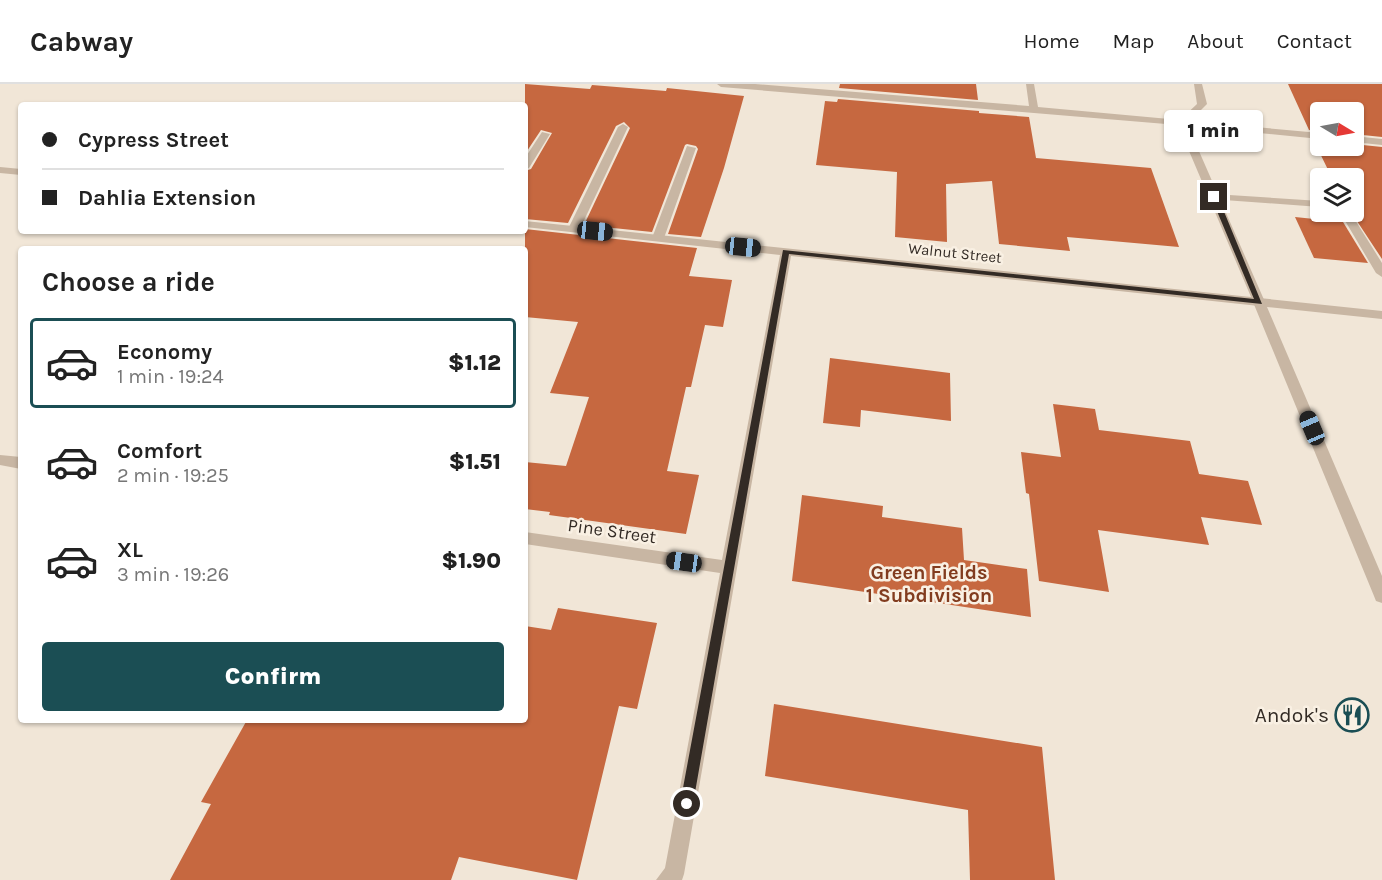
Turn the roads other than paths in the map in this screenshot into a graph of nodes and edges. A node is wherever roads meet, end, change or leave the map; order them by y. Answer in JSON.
{"nodes":[{"id":1,"x":722,"y":84,"type":"edge"},
{"id":2,"x":1030,"y":84,"type":"edge"},
{"id":3,"x":1198,"y":84,"type":"edge"},
{"id":4,"x":1034,"y":109,"type":"junction"},
{"id":5,"x":1182,"y":123,"type":"junction"},
{"id":6,"x":623,"y":127,"type":"dead end"},
{"id":7,"x":545,"y":134,"type":"dead end"},
{"id":8,"x":1310,"y":135,"type":"edge"},
{"id":9,"x":1364,"y":141,"type":"edge"},
{"id":10,"x":1382,"y":142,"type":"edge"},
{"id":11,"x":691,"y":148,"type":"dead end"},
{"id":12,"x":528,"y":161,"type":"edge"},
{"id":13,"x":0,"y":170,"type":"edge"},
{"id":14,"x":18,"y":172,"type":"edge"},
{"id":15,"x":1214,"y":197,"type":"junction"},
{"id":16,"x":1310,"y":203,"type":"edge"},
{"id":17,"x":1351,"y":222,"type":"edge"},
{"id":18,"x":528,"y":224,"type":"edge"},
{"id":19,"x":574,"y":229,"type":"junction"},
{"id":20,"x":658,"y":238,"type":"junction"},
{"id":21,"x":786,"y":251,"type":"junction"},
{"id":22,"x":1382,"y":273,"type":"edge"},
{"id":23,"x":1259,"y":302,"type":"junction"},
{"id":24,"x":1382,"y":315,"type":"edge"},
{"id":25,"x":0,"y":460,"type":"edge"},
{"id":26,"x":18,"y":463,"type":"edge"},
{"id":27,"x":528,"y":538,"type":"edge"},
{"id":28,"x":729,"y":568,"type":"junction"},
{"id":29,"x":1382,"y":596,"type":"edge"},
{"id":30,"x":673,"y":878,"type":"edge"}],
"edges":[{"from":1,"to":4,"type":"street"},
{"from":2,"to":4,"type":"street"},
{"from":3,"to":5,"type":"street"},
{"from":4,"to":5,"type":"street"},
{"from":5,"to":8,"type":"street"},
{"from":5,"to":15,"type":"street"},
{"from":6,"to":19,"type":"street"},
{"from":7,"to":12,"type":"street"},
{"from":9,"to":10,"type":"street"},
{"from":11,"to":20,"type":"street"},
{"from":13,"to":14,"type":"street"},
{"from":15,"to":16,"type":"street"},
{"from":15,"to":23,"type":"street"},
{"from":17,"to":22,"type":"street"},
{"from":18,"to":19,"type":"street","name":"Walnut Street"},
{"from":19,"to":20,"type":"street","name":"Walnut Street"},
{"from":20,"to":21,"type":"street","name":"Walnut Street"},
{"from":21,"to":23,"type":"street","name":"Walnut Street"},
{"from":21,"to":28,"type":"street"},
{"from":23,"to":24,"type":"street","name":"Walnut Street"},
{"from":23,"to":29,"type":"street"},
{"from":25,"to":26,"type":"street"},
{"from":27,"to":28,"type":"street","name":"Pine Street"},
{"from":28,"to":30,"type":"street"}]}
